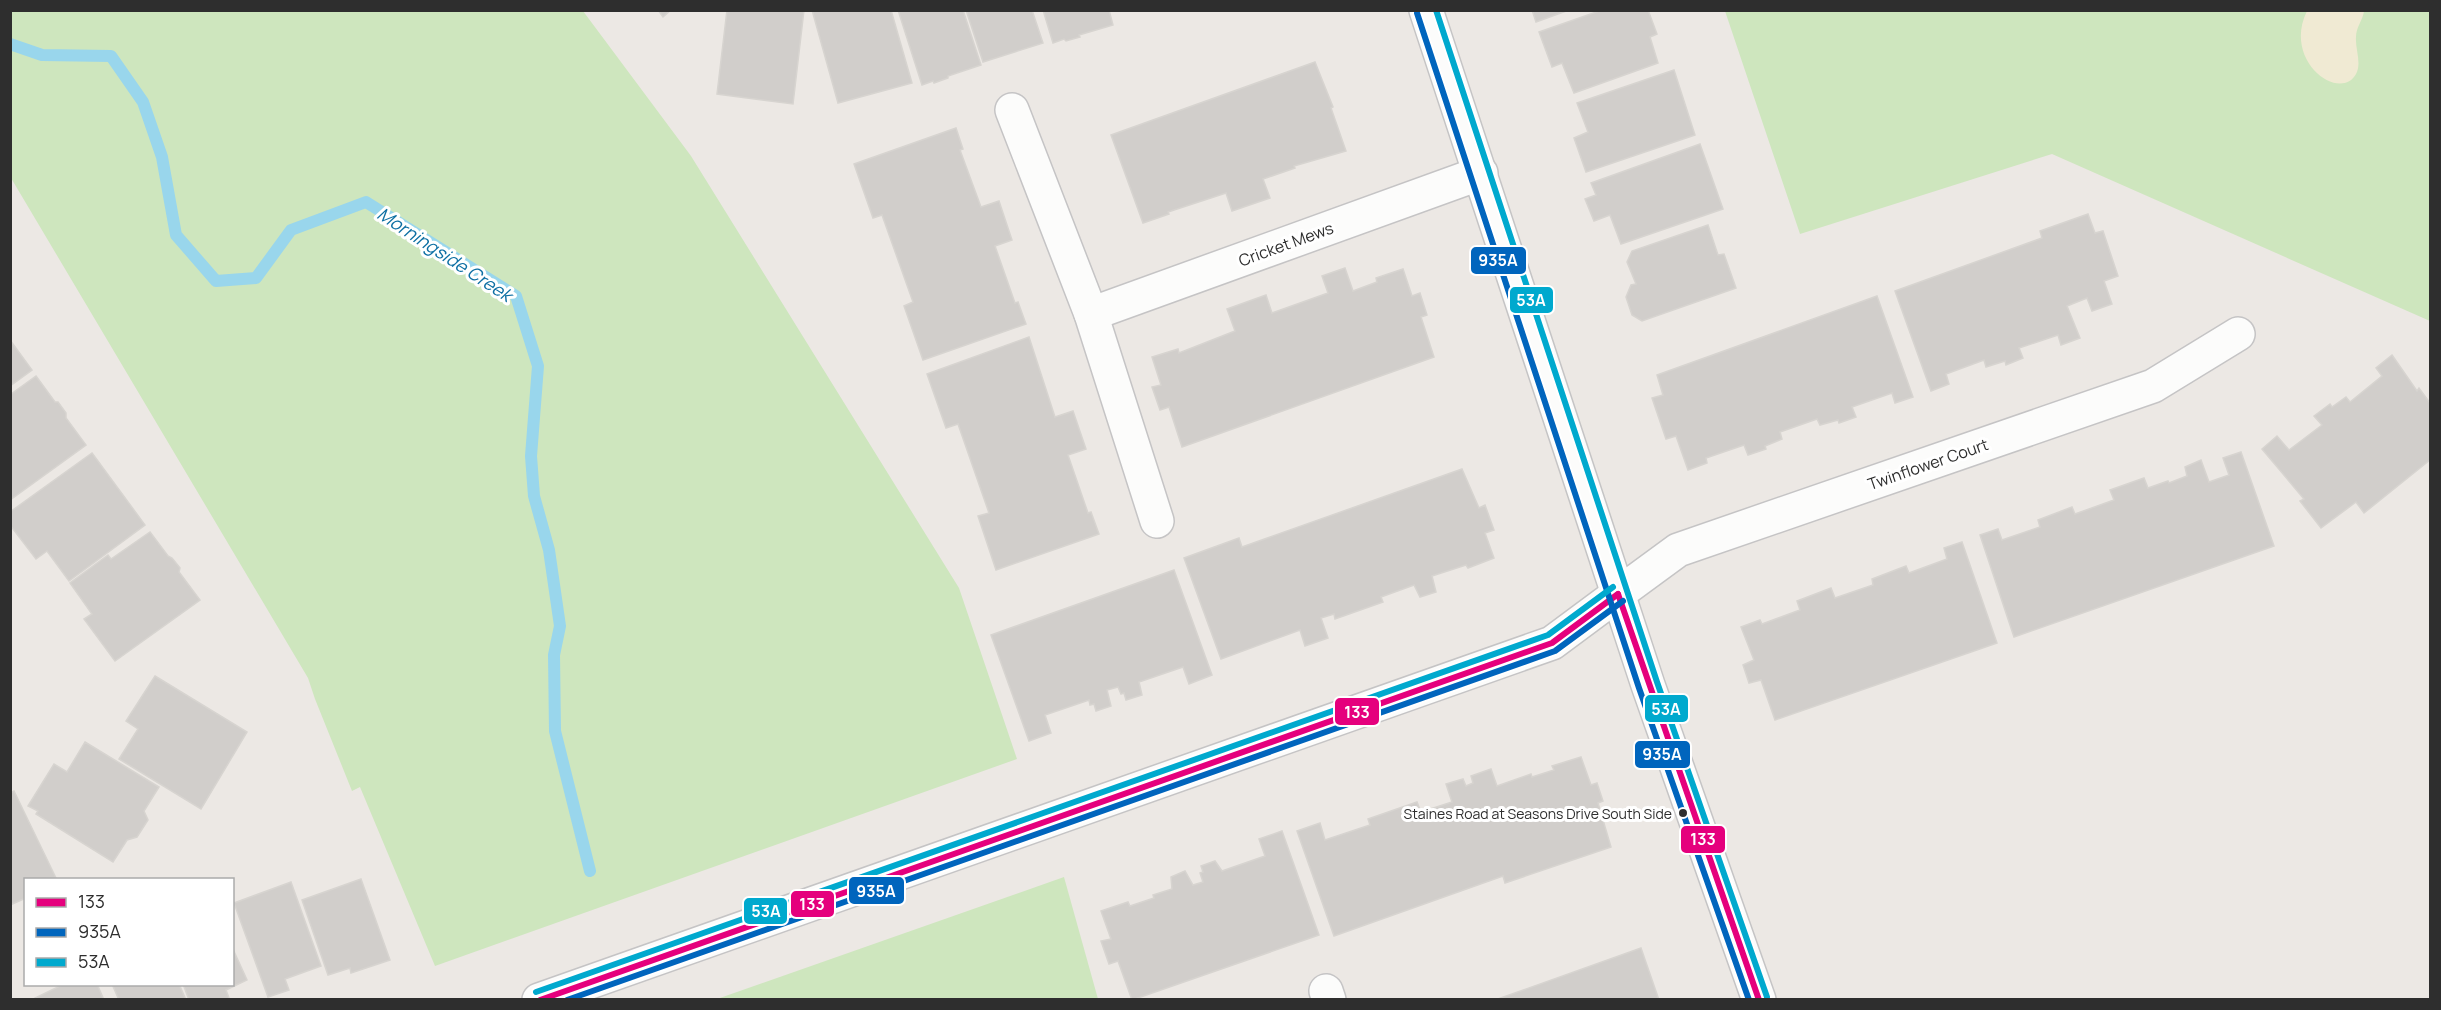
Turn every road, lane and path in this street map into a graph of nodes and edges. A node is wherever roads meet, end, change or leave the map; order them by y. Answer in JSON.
{"nodes":[{"id":1,"x":1426,"y":10,"type":"edge"},
{"id":2,"x":1012,"y":110,"type":"dead end"},
{"id":3,"x":1481,"y":173,"type":"junction"},
{"id":4,"x":1091,"y":314,"type":"junction"},
{"id":5,"x":2238,"y":334,"type":"dead end"},
{"id":6,"x":1157,"y":521,"type":"dead end"},
{"id":7,"x":1618,"y":594,"type":"junction"},
{"id":8,"x":539,"y":999,"type":"edge"},
{"id":9,"x":1759,"y":999,"type":"edge"}],
"edges":[{"from":1,"to":3,"type":"street"},
{"from":2,"to":4,"type":"street"},
{"from":3,"to":4,"type":"street","name":"Cricket Mews"},
{"from":3,"to":7,"type":"street"},
{"from":4,"to":6,"type":"street"},
{"from":5,"to":7,"type":"street","name":"Twinflower Court"},
{"from":7,"to":8,"type":"street","name":"Twinflower Court"},
{"from":7,"to":9,"type":"street"}]}
